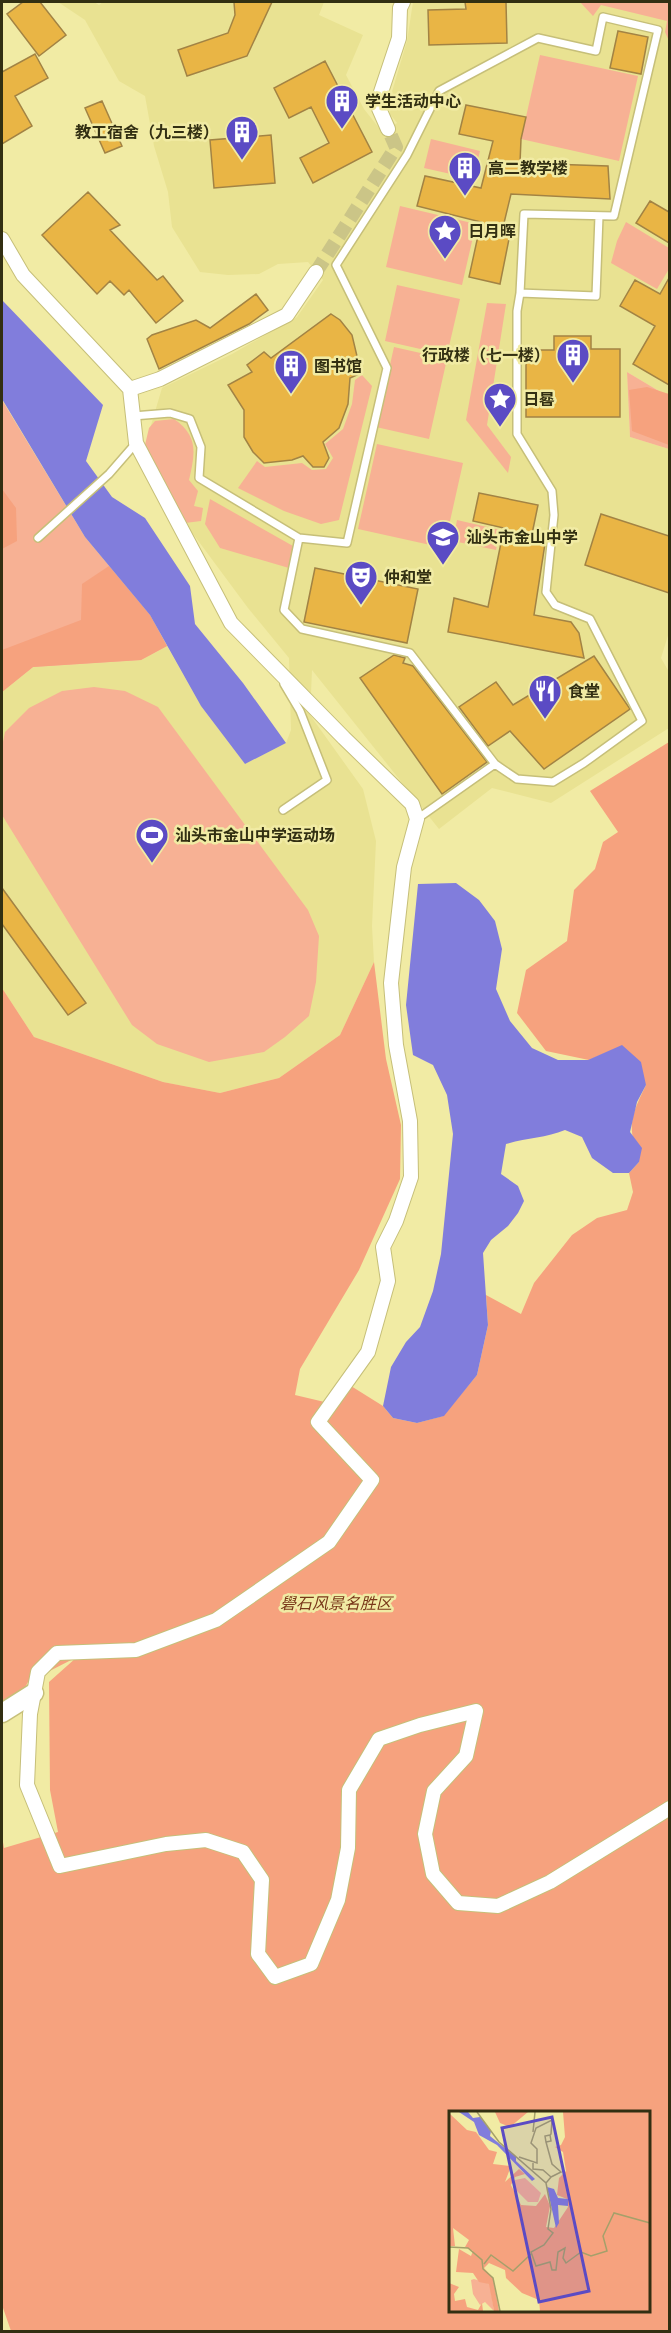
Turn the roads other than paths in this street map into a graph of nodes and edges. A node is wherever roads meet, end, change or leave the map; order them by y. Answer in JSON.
{"nodes":[{"id":1,"x":403,"y":2,"type":"edge"},
{"id":2,"x":388,"y":129,"type":"tunnel mouth"},
{"id":3,"x":599,"y":216,"type":"junction"},
{"id":4,"x":2,"y":239,"type":"edge"},
{"id":5,"x":316,"y":272,"type":"tunnel mouth"},
{"id":6,"x":520,"y":293,"type":"junction"},
{"id":7,"x":130,"y":389,"type":"junction"},
{"id":8,"x":133,"y":416,"type":"junction"},
{"id":9,"x":136,"y":443,"type":"junction"},
{"id":10,"x":38,"y":538,"type":"dead end"},
{"id":11,"x":299,"y":538,"type":"junction"},
{"id":12,"x":277,"y":671,"type":"junction"},
{"id":13,"x":495,"y":764,"type":"junction"},
{"id":14,"x":283,"y":810,"type":"dead end"},
{"id":15,"x":417,"y":819,"type":"junction"},
{"id":16,"x":34,"y":1693,"type":"junction"},
{"id":17,"x":2,"y":1713,"type":"edge"},
{"id":18,"x":669,"y":1808,"type":"edge"}],
"edges":[{"from":1,"to":2,"type":"street"},
{"from":3,"to":6,"type":"lane"},
{"from":3,"to":6,"type":"lane"},
{"from":3,"to":11,"type":"lane"},
{"from":4,"to":7,"type":"street"},
{"from":5,"to":7,"type":"street"},
{"from":6,"to":13,"type":"lane"},
{"from":7,"to":8,"type":"street"},
{"from":8,"to":9,"type":"street"},
{"from":8,"to":11,"type":"lane"},
{"from":9,"to":10,"type":"lane"},
{"from":9,"to":12,"type":"street"},
{"from":11,"to":13,"type":"lane"},
{"from":12,"to":14,"type":"lane"},
{"from":12,"to":15,"type":"street"},
{"from":13,"to":15,"type":"lane"},
{"from":15,"to":16,"type":"street"},
{"from":16,"to":17,"type":"street"},
{"from":16,"to":18,"type":"street"}]}
